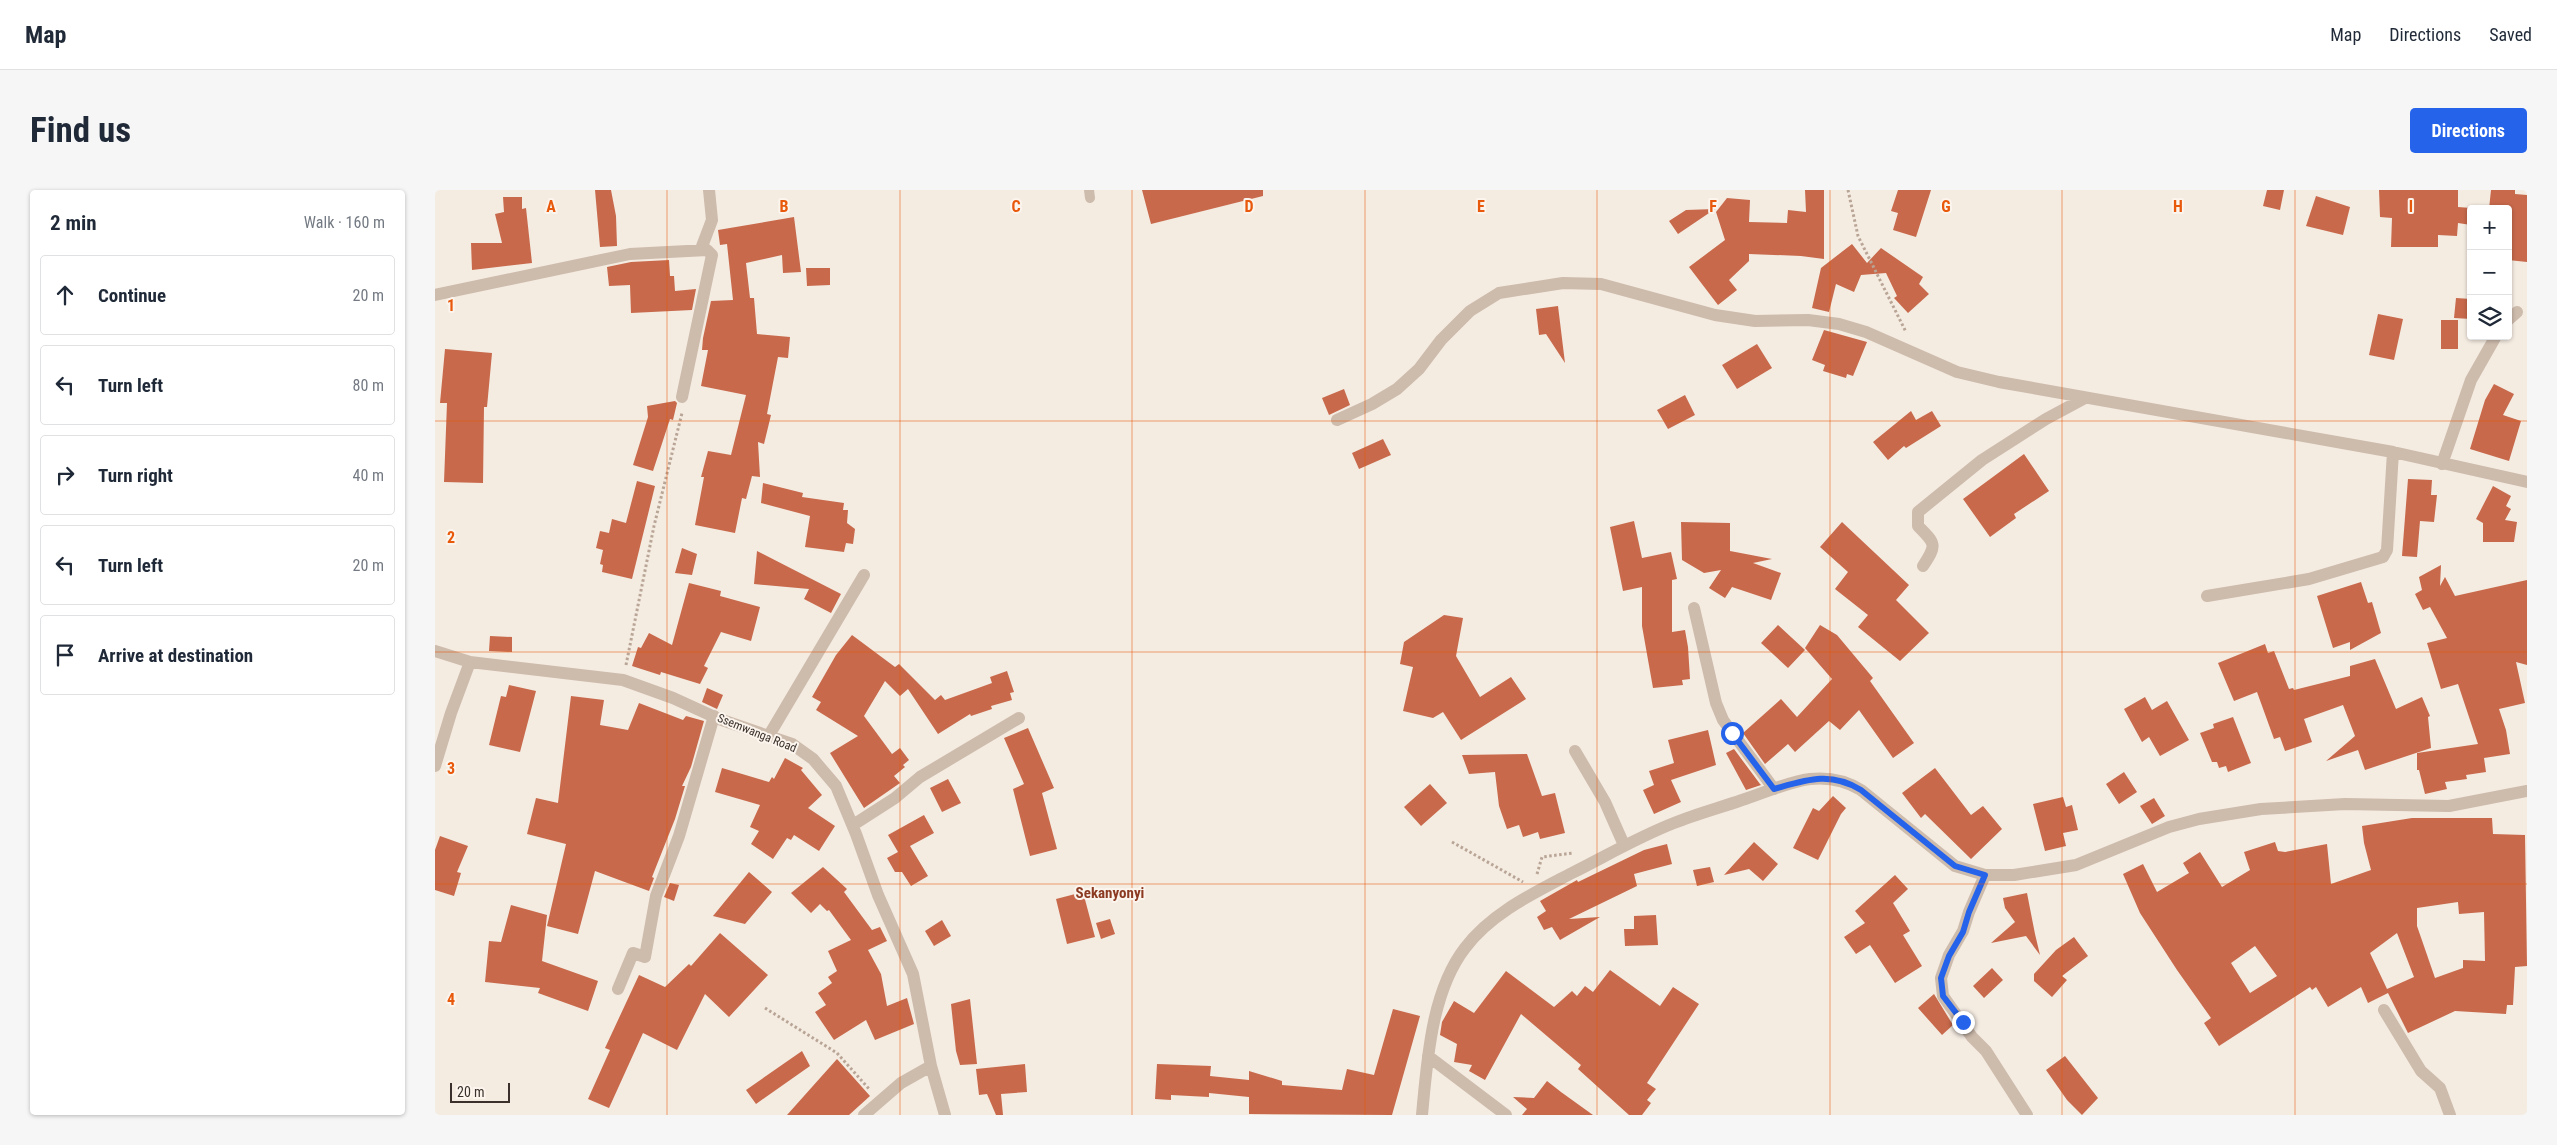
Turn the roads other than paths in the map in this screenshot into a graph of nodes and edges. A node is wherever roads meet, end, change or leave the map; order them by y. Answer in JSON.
{"nodes":[{"id":1,"x":709,"y":190,"type":"edge"},
{"id":2,"x":701,"y":250,"type":"junction"},
{"id":3,"x":435,"y":295,"type":"edge"},
{"id":4,"x":2495,"y":340,"type":"edge"},
{"id":5,"x":682,"y":397,"type":"road end"},
{"id":6,"x":2085,"y":398,"type":"junction"},
{"id":7,"x":1337,"y":420,"type":"dead end"},
{"id":8,"x":2393,"y":452,"type":"junction"},
{"id":9,"x":2443,"y":464,"type":"junction"},
{"id":10,"x":2527,"y":482,"type":"edge"},
{"id":11,"x":1923,"y":566,"type":"dead end"},
{"id":12,"x":863,"y":575,"type":"dead end"},
{"id":13,"x":2207,"y":596,"type":"dead end"},
{"id":14,"x":1694,"y":608,"type":"dead end"},
{"id":15,"x":435,"y":651,"type":"edge"},
{"id":16,"x":470,"y":662,"type":"junction"},
{"id":17,"x":715,"y":716,"type":"junction"},
{"id":18,"x":1019,"y":718,"type":"dead end"},
{"id":19,"x":768,"y":737,"type":"junction"},
{"id":20,"x":1575,"y":751,"type":"dead end"},
{"id":21,"x":435,"y":766,"type":"edge"},
{"id":22,"x":1774,"y":789,"type":"junction"},
{"id":23,"x":2527,"y":791,"type":"edge"},
{"id":24,"x":853,"y":825,"type":"junction"},
{"id":25,"x":1624,"y":845,"type":"junction"},
{"id":26,"x":1985,"y":875,"type":"junction"},
{"id":27,"x":618,"y":989,"type":"dead end"},
{"id":28,"x":2384,"y":1010,"type":"dead end"},
{"id":29,"x":1427,"y":1056,"type":"junction"},
{"id":30,"x":931,"y":1066,"type":"junction"},
{"id":31,"x":864,"y":1115,"type":"edge"},
{"id":32,"x":945,"y":1115,"type":"edge"},
{"id":33,"x":1422,"y":1115,"type":"edge"},
{"id":34,"x":1506,"y":1115,"type":"edge"},
{"id":35,"x":2027,"y":1115,"type":"edge"},
{"id":36,"x":2450,"y":1115,"type":"edge"}],
"edges":[{"from":1,"to":2,"type":"street"},
{"from":2,"to":3,"type":"street"},
{"from":2,"to":5,"type":"street"},
{"from":4,"to":9,"type":"street"},
{"from":6,"to":7,"type":"street"},
{"from":6,"to":8,"type":"street"},
{"from":6,"to":11,"type":"street"},
{"from":8,"to":9,"type":"street"},
{"from":8,"to":13,"type":"street"},
{"from":9,"to":10,"type":"street"},
{"from":12,"to":19,"type":"street"},
{"from":14,"to":22,"type":"street"},
{"from":15,"to":16,"type":"street","name":"Ssemwanga Road"},
{"from":16,"to":17,"type":"street","name":"Ssemwanga Road"},
{"from":16,"to":21,"type":"street"},
{"from":17,"to":19,"type":"street","name":"Ssemwanga Road"},
{"from":17,"to":27,"type":"street"},
{"from":18,"to":24,"type":"street"},
{"from":19,"to":24,"type":"street","name":"Ssemwanga Road"},
{"from":20,"to":25,"type":"street"},
{"from":22,"to":25,"type":"street"},
{"from":22,"to":26,"type":"street"},
{"from":23,"to":26,"type":"street"},
{"from":24,"to":30,"type":"street","name":"Ssemwanga Road"},
{"from":25,"to":29,"type":"street"},
{"from":26,"to":35,"type":"street"},
{"from":28,"to":36,"type":"street"},
{"from":29,"to":33,"type":"street"},
{"from":29,"to":34,"type":"street"},
{"from":30,"to":31,"type":"street"},
{"from":30,"to":32,"type":"street","name":"Ssemwanga Road"}]}
